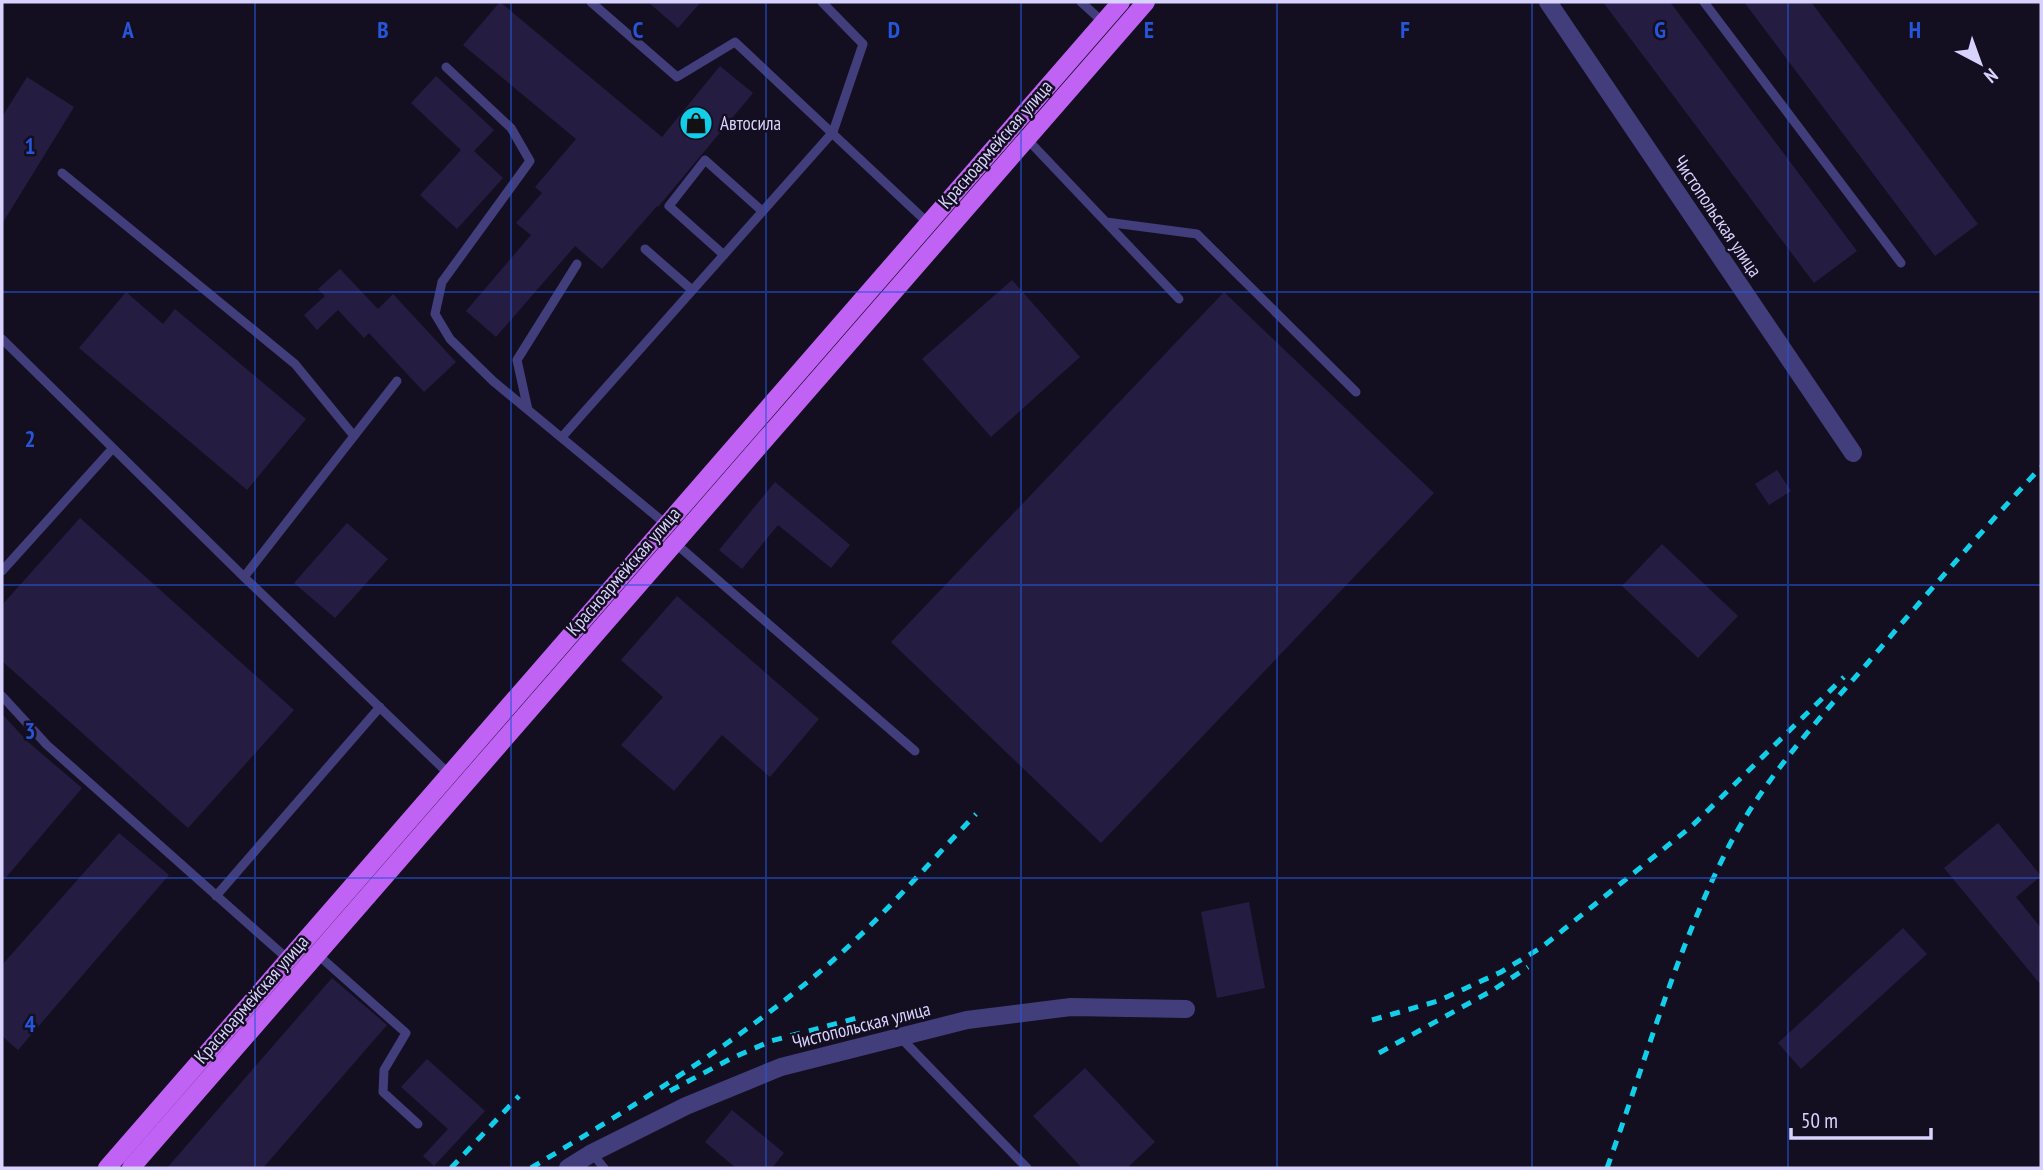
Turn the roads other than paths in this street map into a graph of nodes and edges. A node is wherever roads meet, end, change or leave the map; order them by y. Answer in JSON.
{"nodes":[{"id":1,"x":591,"y":2,"type":"edge"},
{"id":2,"x":822,"y":2,"type":"edge"},
{"id":3,"x":1081,"y":2,"type":"edge"},
{"id":4,"x":1121,"y":2,"type":"edge"},
{"id":5,"x":1146,"y":2,"type":"edge"},
{"id":6,"x":1548,"y":2,"type":"edge"},
{"id":7,"x":1704,"y":2,"type":"edge"},
{"id":8,"x":1103,"y":22,"type":"junction"},
{"id":9,"x":446,"y":67,"type":"dead end"},
{"id":10,"x":832,"y":132,"type":"junction"},
{"id":11,"x":1027,"y":139,"type":"junction"},
{"id":12,"x":62,"y":173,"type":"dead end"},
{"id":13,"x":762,"y":211,"type":"junction"},
{"id":14,"x":1106,"y":222,"type":"junction"},
{"id":15,"x":928,"y":223,"type":"junction"},
{"id":16,"x":645,"y":249,"type":"dead end"},
{"id":17,"x":724,"y":255,"type":"junction"},
{"id":18,"x":577,"y":264,"type":"dead end"},
{"id":19,"x":1901,"y":264,"type":"dead end"},
{"id":20,"x":692,"y":290,"type":"junction"},
{"id":21,"x":1179,"y":299,"type":"dead end"},
{"id":22,"x":2,"y":338,"type":"edge"},
{"id":23,"x":397,"y":381,"type":"dead end"},
{"id":24,"x":1356,"y":392,"type":"dead end"},
{"id":25,"x":528,"y":410,"type":"junction"},
{"id":26,"x":354,"y":436,"type":"junction"},
{"id":27,"x":562,"y":436,"type":"junction"},
{"id":28,"x":113,"y":448,"type":"junction"},
{"id":29,"x":1853,"y":453,"type":"dead end"},
{"id":30,"x":667,"y":525,"type":"junction"},
{"id":31,"x":675,"y":543,"type":"junction"},
{"id":32,"x":2,"y":571,"type":"edge"},
{"id":33,"x":244,"y":577,"type":"junction"},
{"id":34,"x":2,"y":696,"type":"edge"},
{"id":35,"x":380,"y":707,"type":"junction"},
{"id":36,"x":915,"y":751,"type":"dead end"},
{"id":37,"x":449,"y":774,"type":"junction"},
{"id":38,"x":463,"y":787,"type":"junction"},
{"id":39,"x":216,"y":896,"type":"junction"},
{"id":40,"x":317,"y":954,"type":"junction"},
{"id":41,"x":289,"y":960,"type":"junction"},
{"id":42,"x":1186,"y":1009,"type":"dead end"},
{"id":43,"x":900,"y":1037,"type":"junction"},
{"id":44,"x":418,"y":1124,"type":"dead end"},
{"id":45,"x":592,"y":1153,"type":"junction"},
{"id":46,"x":107,"y":1168,"type":"edge"},
{"id":47,"x":131,"y":1168,"type":"edge"},
{"id":48,"x":568,"y":1168,"type":"edge"},
{"id":49,"x":604,"y":1168,"type":"edge"},
{"id":50,"x":1027,"y":1168,"type":"edge"}],
"edges":[{"from":1,"to":10,"type":"lane"},
{"from":2,"to":10,"type":"lane"},
{"from":3,"to":8,"type":"lane"},
{"from":4,"to":8,"type":"main road","name":"Красноармейская улица"},
{"from":5,"to":11,"type":"main road","name":"Красноармейская улица"},
{"from":6,"to":29,"type":"street","name":"Чистопольская улица"},
{"from":7,"to":19,"type":"lane"},
{"from":8,"to":15,"type":"main road","name":"Красноармейская улица"},
{"from":9,"to":25,"type":"lane"},
{"from":10,"to":13,"type":"lane"},
{"from":10,"to":15,"type":"lane"},
{"from":11,"to":14,"type":"lane"},
{"from":11,"to":31,"type":"main road","name":"Красноармейская улица"},
{"from":12,"to":26,"type":"lane"},
{"from":13,"to":17,"type":"lane"},
{"from":13,"to":17,"type":"lane"},
{"from":14,"to":21,"type":"lane"},
{"from":14,"to":24,"type":"lane"},
{"from":15,"to":30,"type":"main road","name":"Красноармейская улица"},
{"from":16,"to":20,"type":"lane"},
{"from":17,"to":20,"type":"lane"},
{"from":18,"to":25,"type":"lane"},
{"from":20,"to":27,"type":"lane"},
{"from":22,"to":28,"type":"lane"},
{"from":23,"to":26,"type":"lane"},
{"from":25,"to":27,"type":"lane"},
{"from":26,"to":33,"type":"lane"},
{"from":27,"to":30,"type":"lane"},
{"from":28,"to":32,"type":"lane"},
{"from":28,"to":33,"type":"lane"},
{"from":30,"to":37,"type":"main road","name":"Красноармейская улица"},
{"from":31,"to":36,"type":"lane"},
{"from":31,"to":38,"type":"main road","name":"Красноармейская улица"},
{"from":33,"to":35,"type":"lane"},
{"from":34,"to":39,"type":"lane"},
{"from":35,"to":37,"type":"lane"},
{"from":35,"to":39,"type":"lane"},
{"from":37,"to":38,"type":"lane"},
{"from":37,"to":41,"type":"main road","name":"Красноармейская улица"},
{"from":38,"to":40,"type":"main road","name":"Красноармейская улица"},
{"from":39,"to":41,"type":"lane"},
{"from":40,"to":44,"type":"lane"},
{"from":40,"to":47,"type":"main road","name":"Красноармейская улица"},
{"from":41,"to":46,"type":"main road","name":"Красноармейская улица"},
{"from":42,"to":43,"type":"street","name":"Чистопольская улица"},
{"from":43,"to":45,"type":"street","name":"Чистопольская улица"},
{"from":43,"to":50,"type":"lane"},
{"from":45,"to":48,"type":"street","name":"Чистопольская улица"},
{"from":45,"to":49,"type":"lane"}]}
